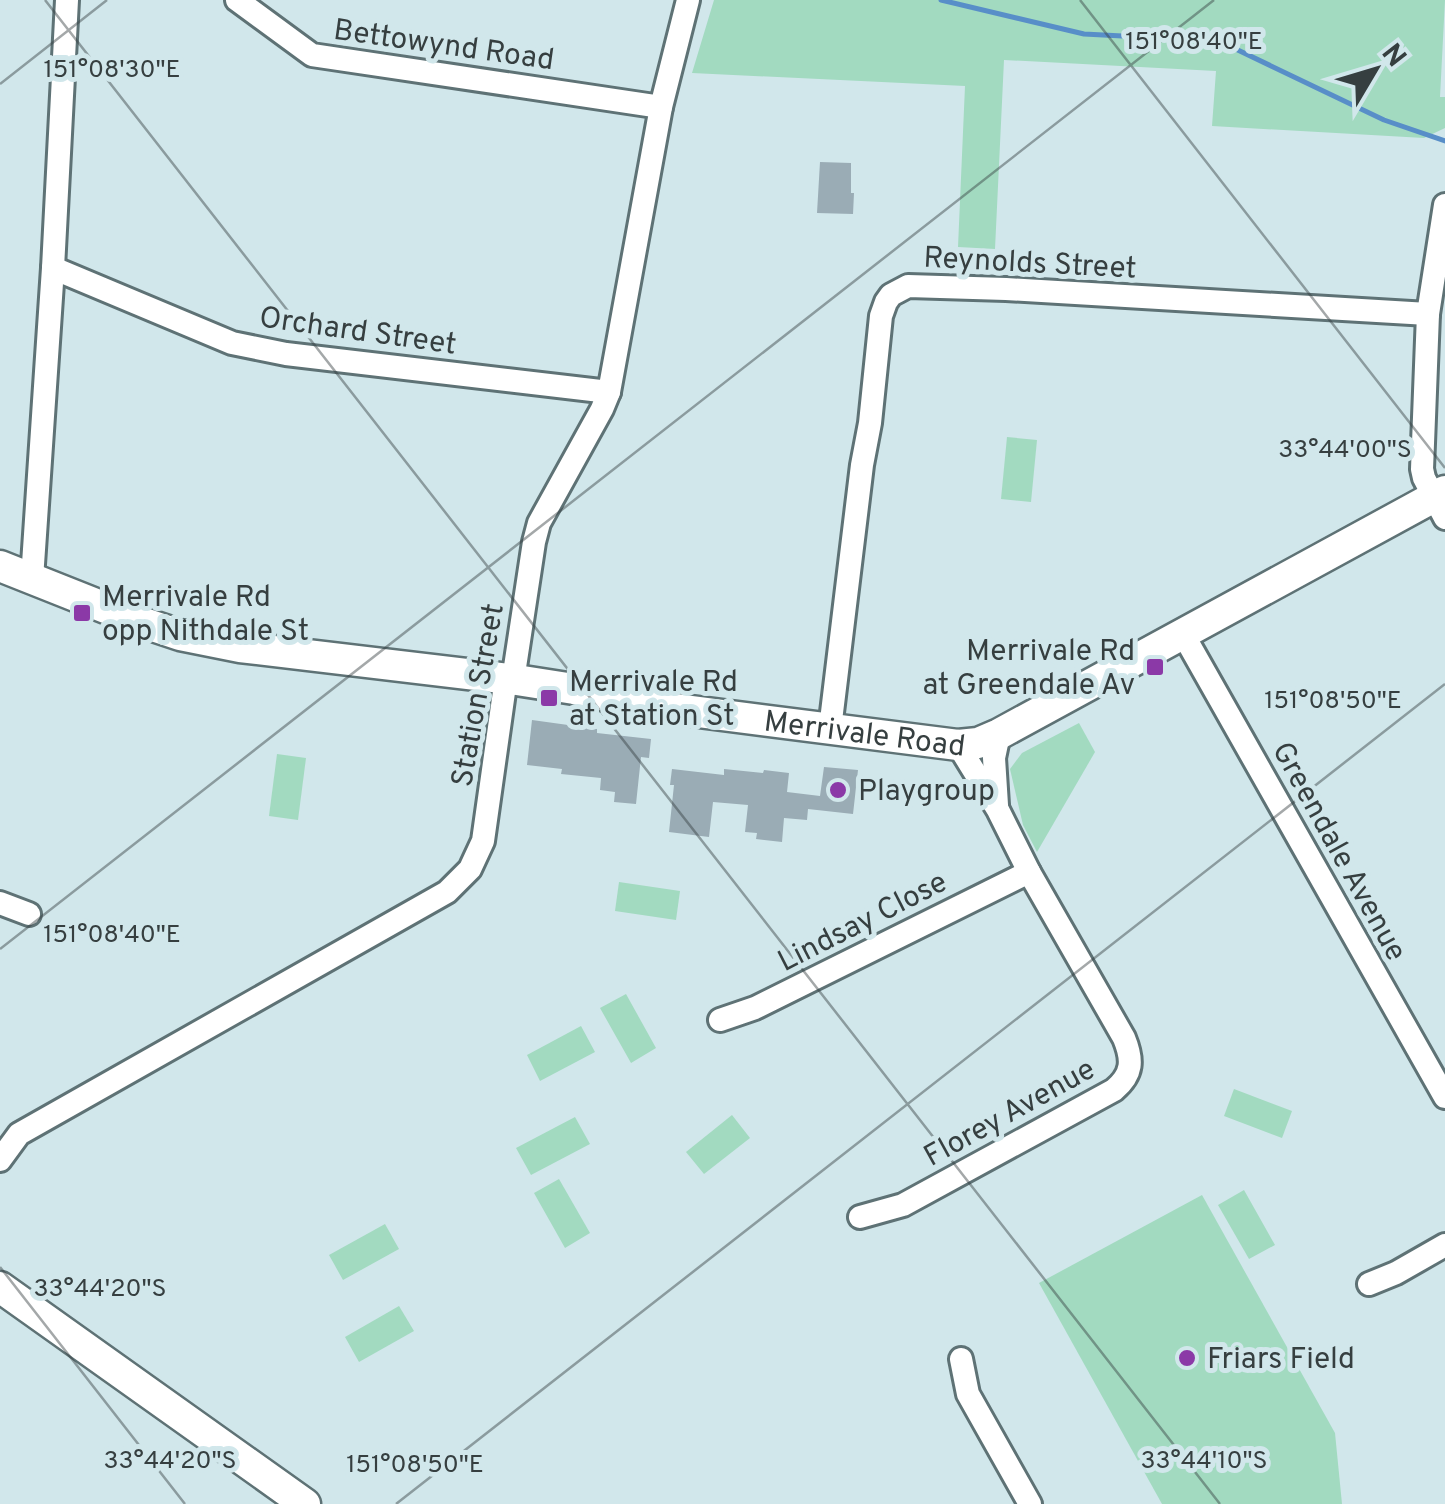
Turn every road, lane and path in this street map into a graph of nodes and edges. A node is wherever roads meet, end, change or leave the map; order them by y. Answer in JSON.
{"nodes":[{"id":1,"x":67,"y":0,"type":"edge"},
{"id":2,"x":237,"y":0,"type":"edge"},
{"id":3,"x":688,"y":0,"type":"edge"},
{"id":4,"x":661,"y":106,"type":"junction"},
{"id":5,"x":1445,"y":205,"type":"edge"},
{"id":6,"x":53,"y":268,"type":"junction"},
{"id":7,"x":1428,"y":314,"type":"junction"},
{"id":8,"x":609,"y":392,"type":"junction"},
{"id":9,"x":1441,"y":502,"type":"edge"},
{"id":10,"x":0,"y":566,"type":"edge"},
{"id":11,"x":32,"y":579,"type":"junction"},
{"id":12,"x":1183,"y":634,"type":"junction"},
{"id":13,"x":510,"y":679,"type":"junction"},
{"id":14,"x":830,"y":729,"type":"junction"},
{"id":15,"x":1000,"y":734,"type":"junction"},
{"id":16,"x":958,"y":745,"type":"junction"},
{"id":17,"x":998,"y":810,"type":"junction"},
{"id":18,"x":1029,"y":872,"type":"junction"},
{"id":19,"x":0,"y":903,"type":"edge"},
{"id":20,"x":29,"y":914,"type":"dead end"},
{"id":21,"x":720,"y":1020,"type":"dead end"},
{"id":22,"x":1445,"y":1097,"type":"edge"},
{"id":23,"x":0,"y":1160,"type":"edge"},
{"id":24,"x":860,"y":1217,"type":"dead end"},
{"id":25,"x":1445,"y":1245,"type":"edge"},
{"id":26,"x":1369,"y":1284,"type":"dead end"},
{"id":27,"x":4,"y":1295,"type":"edge"},
{"id":28,"x":961,"y":1359,"type":"dead end"},
{"id":29,"x":305,"y":1504,"type":"edge"},
{"id":30,"x":1030,"y":1504,"type":"edge"}],
"edges":[{"from":1,"to":6,"type":"street"},
{"from":2,"to":4,"type":"street","name":"Bettowynd Road"},
{"from":3,"to":4,"type":"street","name":"Station Street"},
{"from":4,"to":8,"type":"street","name":"Station Street"},
{"from":5,"to":7,"type":"street"},
{"from":6,"to":8,"type":"street","name":"Orchard Street"},
{"from":6,"to":11,"type":"street"},
{"from":7,"to":9,"type":"street"},
{"from":7,"to":14,"type":"street","name":"Reynolds Street"},
{"from":8,"to":13,"type":"street","name":"Station Street"},
{"from":9,"to":12,"type":"street","name":"Merrivale Road"},
{"from":10,"to":11,"type":"street","name":"Merrivale Road"},
{"from":11,"to":13,"type":"street","name":"Merrivale Road"},
{"from":12,"to":15,"type":"street","name":"Merrivale Road"},
{"from":12,"to":22,"type":"street","name":"Greendale Avenue"},
{"from":13,"to":14,"type":"street","name":"Merrivale Road"},
{"from":13,"to":23,"type":"street","name":"Station Street"},
{"from":14,"to":16,"type":"street","name":"Merrivale Road"},
{"from":15,"to":16,"type":"street","name":"Merrivale Road"},
{"from":15,"to":17,"type":"street","name":"Florey Avenue"},
{"from":16,"to":17,"type":"street","name":"Florey Avenue"},
{"from":17,"to":18,"type":"street","name":"Florey Avenue"},
{"from":18,"to":21,"type":"street","name":"Lindsay Close"},
{"from":18,"to":24,"type":"street","name":"Florey Avenue"},
{"from":19,"to":20,"type":"street"},
{"from":25,"to":26,"type":"street"},
{"from":27,"to":29,"type":"street"},
{"from":28,"to":30,"type":"street"}]}
